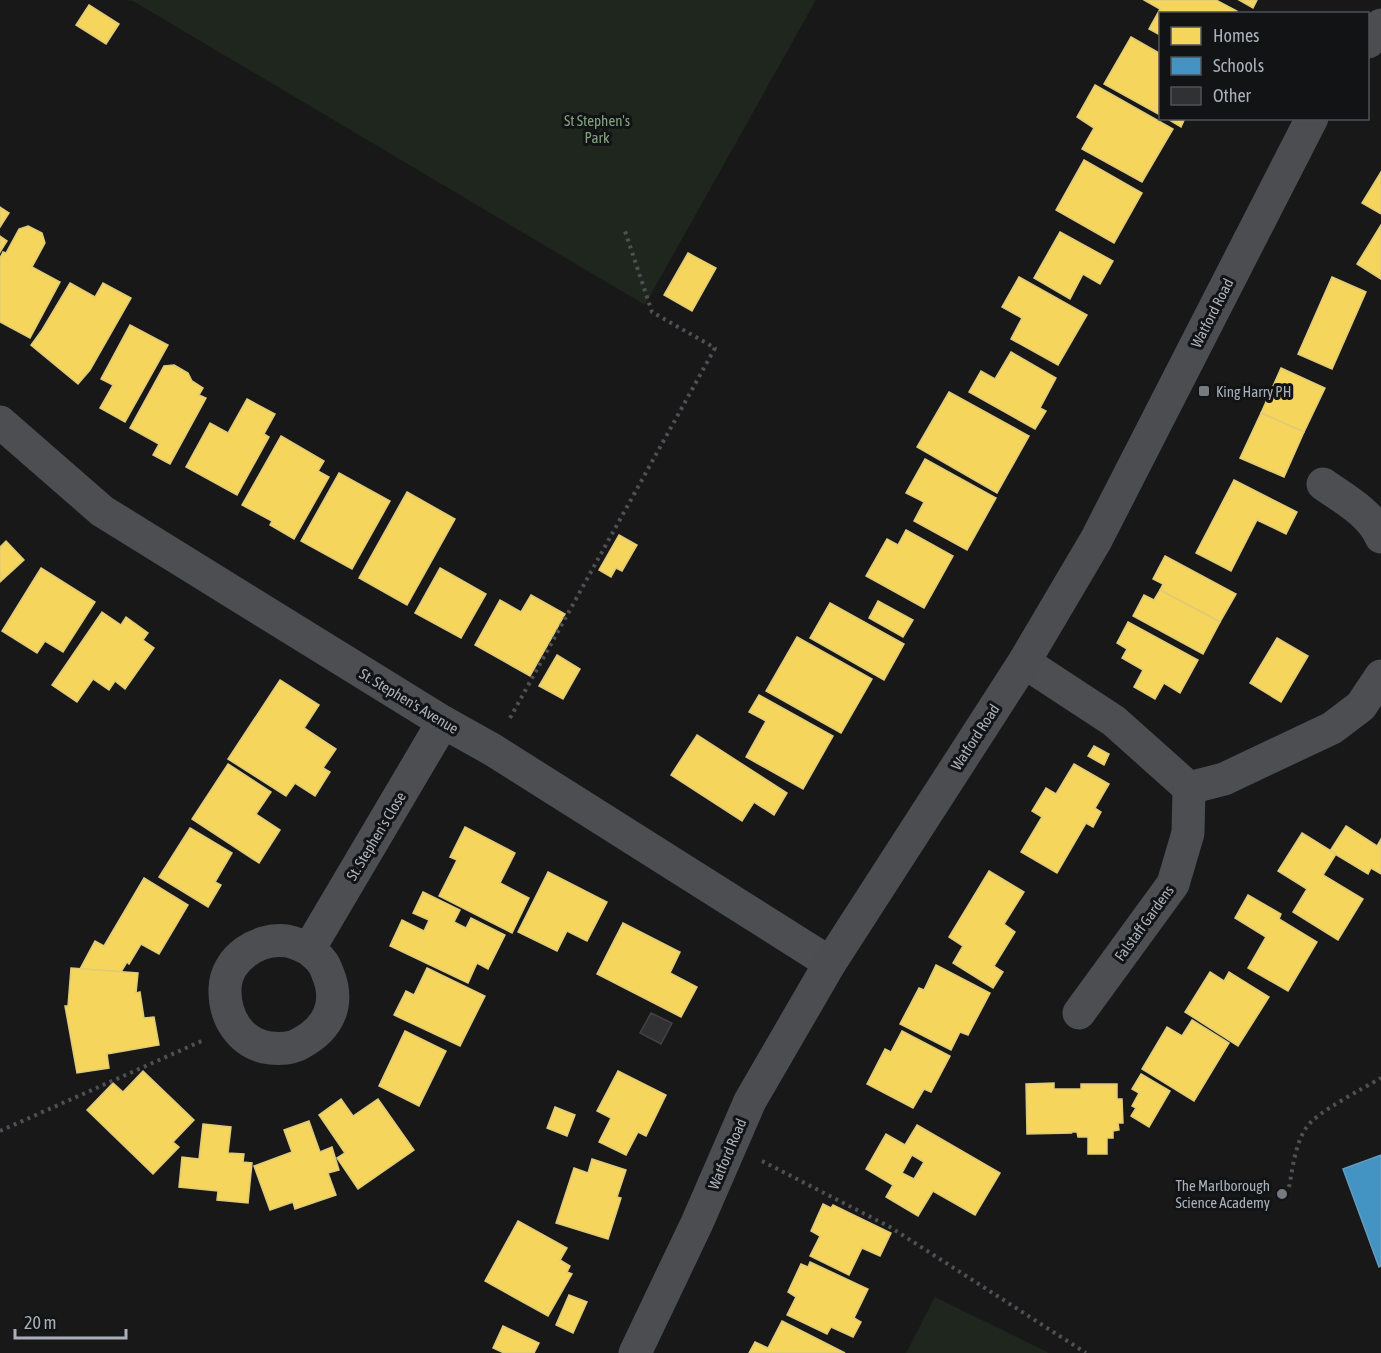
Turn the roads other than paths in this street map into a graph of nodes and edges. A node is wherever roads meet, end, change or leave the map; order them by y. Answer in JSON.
{"nodes":[{"id":1,"x":1381,"y":25,"type":"edge"},
{"id":2,"x":1369,"y":41,"type":"edge"},
{"id":3,"x":1311,"y":120,"type":"edge"},
{"id":4,"x":0,"y":422,"type":"edge"},
{"id":5,"x":1323,"y":484,"type":"dead end"},
{"id":6,"x":1376,"y":517,"type":"edge"},
{"id":7,"x":1024,"y":662,"type":"junction"},
{"id":8,"x":1381,"y":676,"type":"edge"},
{"id":9,"x":443,"y":722,"type":"junction"},
{"id":10,"x":1189,"y":788,"type":"junction"},
{"id":11,"x":309,"y":949,"type":"junction"},
{"id":12,"x":830,"y":963,"type":"junction"},
{"id":13,"x":1078,"y":1013,"type":"dead end"},
{"id":14,"x":635,"y":1353,"type":"edge"}],
"edges":[{"from":1,"to":2,"type":"main road"},
{"from":3,"to":7,"type":"main road","name":"Watford Road"},
{"from":4,"to":9,"type":"street","name":"St. Stephen's Avenue"},
{"from":5,"to":6,"type":"street"},
{"from":7,"to":10,"type":"street"},
{"from":7,"to":12,"type":"main road","name":"Watford Road"},
{"from":8,"to":10,"type":"street"},
{"from":9,"to":11,"type":"street","name":"St. Stephen's Close"},
{"from":9,"to":12,"type":"street","name":"St. Stephen's Avenue"},
{"from":10,"to":13,"type":"street","name":"Falstaff Gardens"},
{"from":11,"to":11,"type":"street"},
{"from":12,"to":14,"type":"main road","name":"Watford Road"}]}
